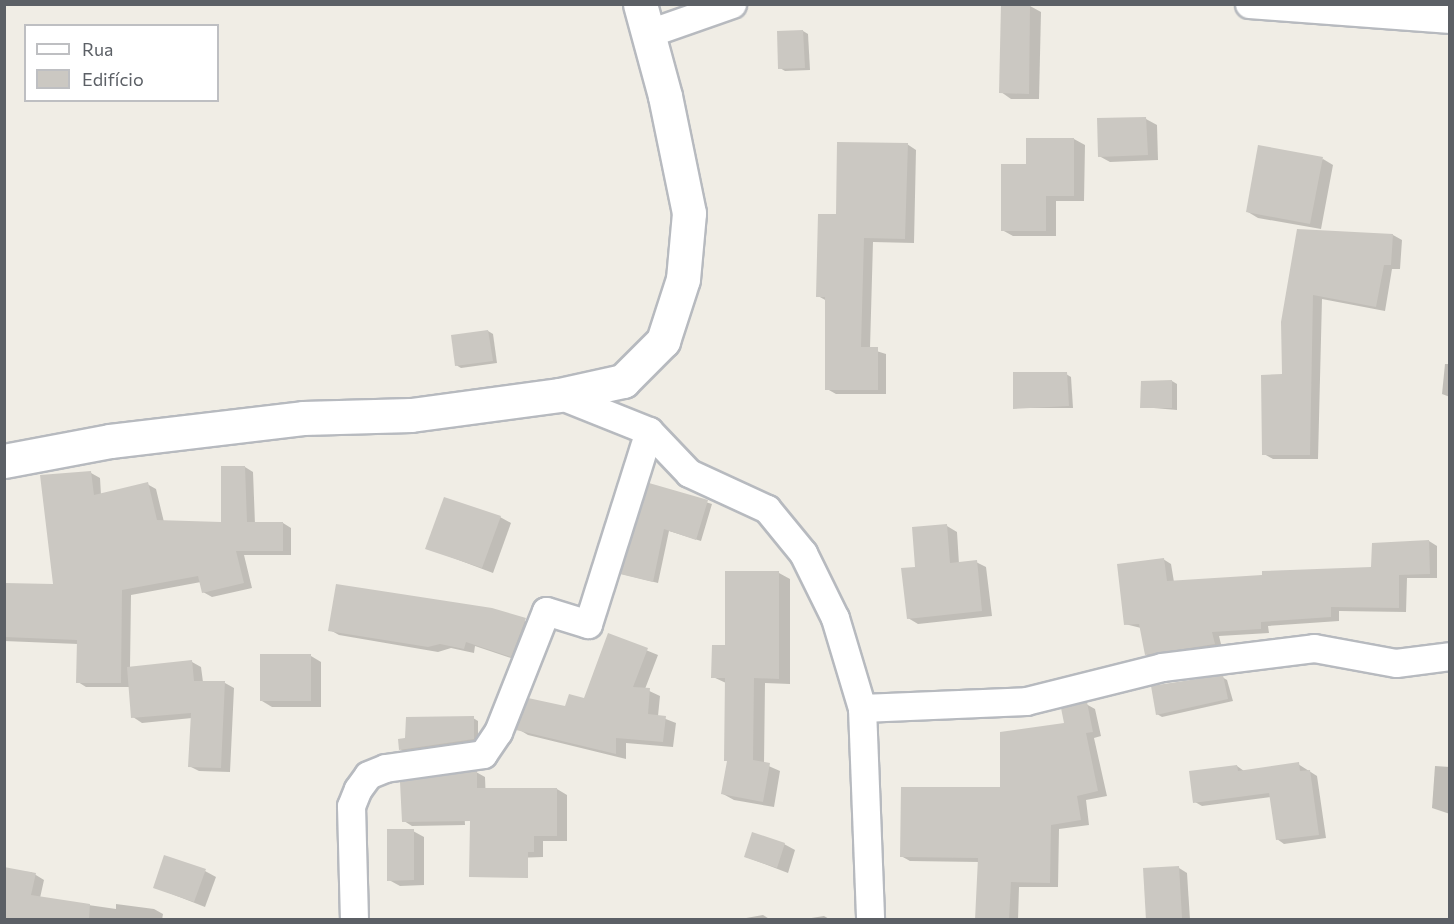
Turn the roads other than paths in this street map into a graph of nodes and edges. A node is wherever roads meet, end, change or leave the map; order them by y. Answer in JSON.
{"nodes":[{"id":1,"x":732,"y":4,"type":"edge"},
{"id":2,"x":1249,"y":4,"type":"edge"},
{"id":3,"x":645,"y":19,"type":"edge"},
{"id":4,"x":1449,"y":19,"type":"edge"},
{"id":5,"x":559,"y":395,"type":"junction"},
{"id":6,"x":649,"y":431,"type":"junction"},
{"id":7,"x":4,"y":461,"type":"edge"},
{"id":8,"x":1449,"y":656,"type":"edge"},
{"id":9,"x":862,"y":708,"type":"junction"},
{"id":10,"x":354,"y":920,"type":"edge"},
{"id":11,"x":870,"y":920,"type":"edge"}],
"edges":[{"from":1,"to":3,"type":"street"},
{"from":2,"to":4,"type":"street"},
{"from":3,"to":5,"type":"street"},
{"from":5,"to":6,"type":"street"},
{"from":5,"to":7,"type":"street"},
{"from":6,"to":9,"type":"street"},
{"from":6,"to":10,"type":"street"},
{"from":8,"to":9,"type":"street"},
{"from":9,"to":11,"type":"street"}]}
